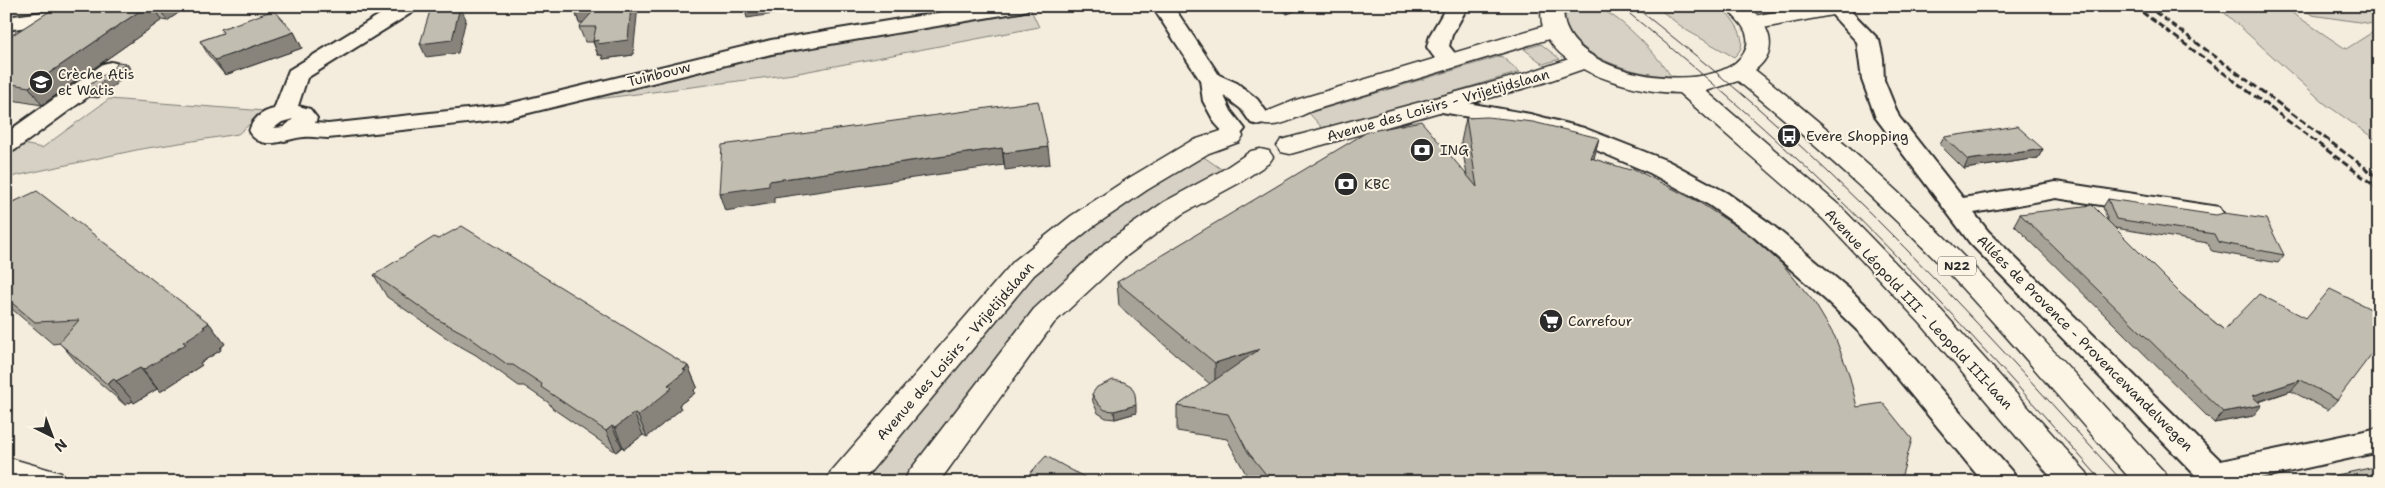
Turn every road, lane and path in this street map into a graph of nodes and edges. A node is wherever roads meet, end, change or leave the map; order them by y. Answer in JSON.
{"nodes":[{"id":1,"x":112,"y":6,"type":"edge"},
{"id":2,"x":408,"y":6,"type":"edge"},
{"id":3,"x":1020,"y":6,"type":"edge"},
{"id":4,"x":1162,"y":6,"type":"edge"},
{"id":5,"x":1458,"y":6,"type":"edge"},
{"id":6,"x":1553,"y":6,"type":"edge"},
{"id":7,"x":1736,"y":6,"type":"edge"},
{"id":8,"x":1837,"y":7,"type":"edge"},
{"id":9,"x":1752,"y":23,"type":"junction"},
{"id":10,"x":6,"y":24,"type":"edge"},
{"id":11,"x":1554,"y":30,"type":"junction"},
{"id":12,"x":1450,"y":60,"type":"junction"},
{"id":13,"x":1584,"y":61,"type":"junction"},
{"id":14,"x":112,"y":69,"type":"edge"},
{"id":15,"x":1742,"y":71,"type":"junction"},
{"id":16,"x":1211,"y":80,"type":"junction"},
{"id":17,"x":1686,"y":86,"type":"junction"},
{"id":18,"x":1440,"y":105,"type":"junction"},
{"id":19,"x":1264,"y":118,"type":"junction"},
{"id":20,"x":1231,"y":132,"type":"junction"},
{"id":21,"x":6,"y":145,"type":"edge"},
{"id":22,"x":1290,"y":146,"type":"junction"},
{"id":23,"x":1260,"y":157,"type":"junction"},
{"id":24,"x":1956,"y":208,"type":"junction"},
{"id":25,"x":2210,"y":213,"type":"edge"},
{"id":26,"x":2379,"y":440,"type":"edge"},
{"id":27,"x":6,"y":470,"type":"edge"},
{"id":28,"x":2219,"y":478,"type":"edge"},
{"id":29,"x":48,"y":482,"type":"edge"},
{"id":30,"x":842,"y":482,"type":"edge"},
{"id":31,"x":920,"y":482,"type":"edge"},
{"id":32,"x":2002,"y":482,"type":"edge"},
{"id":33,"x":2075,"y":482,"type":"edge"},
{"id":34,"x":2153,"y":482,"type":"edge"}],
"edges":[{"from":1,"to":10,"type":"street"},
{"from":2,"to":3,"type":"street","name":"Tuinbouw"},
{"from":4,"to":16,"type":"street"},
{"from":5,"to":12,"type":"street"},
{"from":6,"to":11,"type":"street"},
{"from":7,"to":9,"type":"street"},
{"from":8,"to":9,"type":"street"},
{"from":8,"to":24,"type":"street","name":"Allées de Provence - Provencewandelwegen"},
{"from":9,"to":15,"type":"street"},
{"from":11,"to":12,"type":"street"},
{"from":11,"to":13,"type":"street"},
{"from":12,"to":19,"type":"street"},
{"from":13,"to":17,"type":"street"},
{"from":13,"to":18,"type":"street","name":"Avenue des Loisirs - Vrijetijdslaan"},
{"from":14,"to":21,"type":"street"},
{"from":15,"to":17,"type":"street"},
{"from":15,"to":34,"type":"street","number":"N22"},
{"from":16,"to":19,"type":"street"},
{"from":16,"to":20,"type":"street"},
{"from":17,"to":33,"type":"street","name":"Avenue Léopold III - Leopold III-laan"},
{"from":18,"to":22,"type":"street","name":"Avenue des Loisirs - Vrijetijdslaan"},
{"from":18,"to":32,"type":"street"},
{"from":19,"to":20,"type":"street"},
{"from":19,"to":22,"type":"street"},
{"from":20,"to":23,"type":"street"},
{"from":20,"to":30,"type":"street","name":"Avenue des Loisirs - Vrijetijdslaan"},
{"from":22,"to":23,"type":"street"},
{"from":23,"to":31,"type":"street"},
{"from":24,"to":25,"type":"street"},
{"from":24,"to":28,"type":"street","name":"Allées de Provence - Provencewandelwegen"},
{"from":26,"to":28,"type":"street","name":"Allées de Provence - Provencewandelwegen"},
{"from":27,"to":29,"type":"street"}]}
